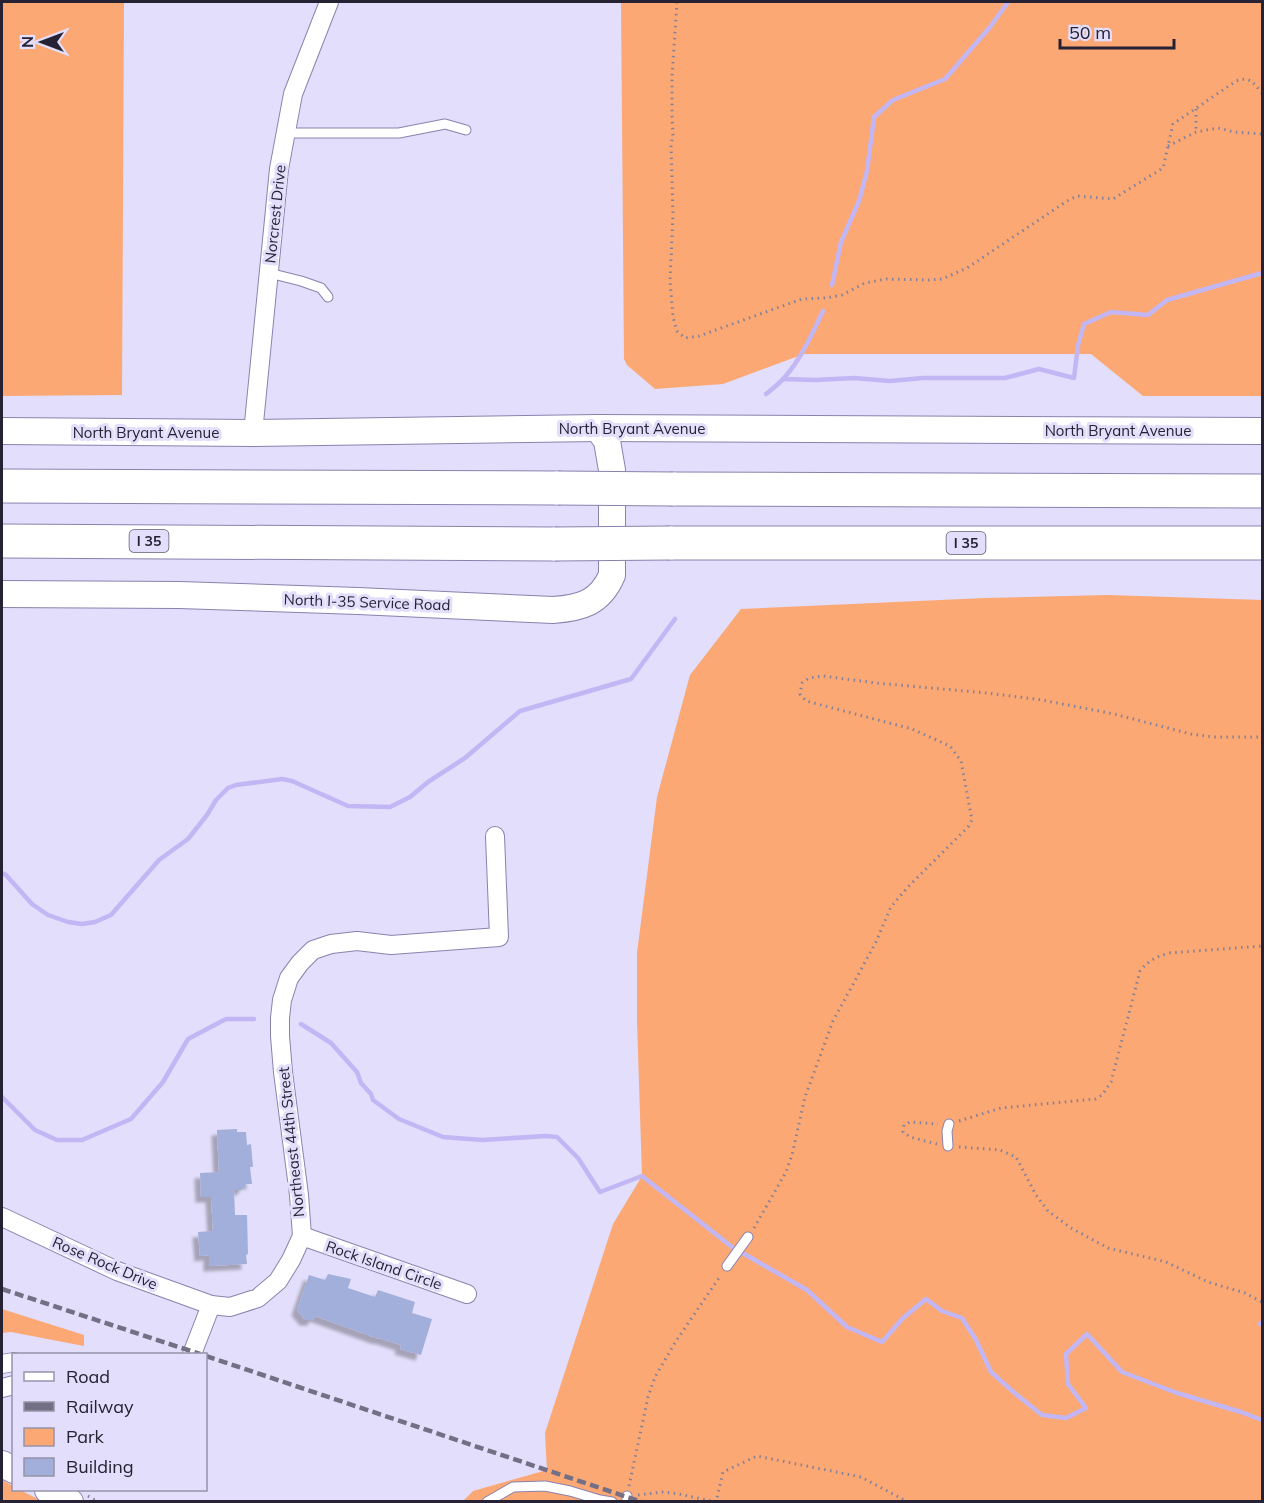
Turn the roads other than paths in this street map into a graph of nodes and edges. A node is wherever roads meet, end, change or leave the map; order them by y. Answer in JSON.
{"nodes":[{"id":1,"x":328,"y":2,"type":"edge"},
{"id":2,"x":466,"y":130,"type":"dead end"},
{"id":3,"x":286,"y":133,"type":"junction"},
{"id":4,"x":269,"y":273,"type":"junction"},
{"id":5,"x":328,"y":297,"type":"dead end"},
{"id":6,"x":598,"y":428,"type":"junction"},
{"id":7,"x":647,"y":428,"type":"junction"},
{"id":8,"x":2,"y":431,"type":"edge"},
{"id":9,"x":1263,"y":431,"type":"edge"},
{"id":10,"x":253,"y":433,"type":"junction"},
{"id":11,"x":612,"y":470,"type":"junction"},
{"id":12,"x":2,"y":486,"type":"edge"},
{"id":13,"x":1263,"y":491,"type":"edge"},
{"id":14,"x":2,"y":541,"type":"edge"},
{"id":15,"x":1263,"y":543,"type":"edge"},
{"id":16,"x":2,"y":594,"type":"edge"},
{"id":17,"x":495,"y":836,"type":"dead end"},
{"id":18,"x":950,"y":1124,"type":"road end"},
{"id":19,"x":948,"y":1146,"type":"road end"},
{"id":20,"x":2,"y":1217,"type":"edge"},
{"id":21,"x":302,"y":1236,"type":"junction"},
{"id":22,"x":748,"y":1237,"type":"road end"},
{"id":23,"x":727,"y":1266,"type":"road end"},
{"id":24,"x":467,"y":1294,"type":"dead end"},
{"id":25,"x":211,"y":1305,"type":"junction"},
{"id":26,"x":192,"y":1353,"type":"edge"},
{"id":27,"x":50,"y":1491,"type":"edge"},
{"id":28,"x":70,"y":1502,"type":"edge"},
{"id":29,"x":487,"y":1502,"type":"edge"},
{"id":30,"x":612,"y":1502,"type":"edge"}],
"edges":[{"from":1,"to":3,"type":"street","name":"Norcrest Drive"},
{"from":2,"to":3,"type":"lane"},
{"from":3,"to":4,"type":"street","name":"Norcrest Drive"},
{"from":4,"to":5,"type":"lane"},
{"from":4,"to":10,"type":"street","name":"Norcrest Drive"},
{"from":6,"to":7,"type":"main road","name":"North Bryant Avenue"},
{"from":6,"to":10,"type":"main road","name":"North Bryant Avenue"},
{"from":6,"to":11,"type":"main road","name":"North I-35 Service Road"},
{"from":7,"to":9,"type":"main road","name":"North Bryant Avenue"},
{"from":7,"to":11,"type":"main road"},
{"from":8,"to":10,"type":"main road","name":"North Bryant Avenue"},
{"from":11,"to":16,"type":"main road","name":"North I-35 Service Road"},
{"from":12,"to":13,"type":"highway","bridge":true},
{"from":14,"to":15,"type":"highway","number":"I 35","bridge":true},
{"from":17,"to":21,"type":"street","name":"Northeast 44th Street"},
{"from":18,"to":19,"type":"lane"},
{"from":20,"to":25,"type":"street","name":"Rose Rock Drive"},
{"from":21,"to":24,"type":"street","name":"Rock Island Circle"},
{"from":21,"to":25,"type":"street","name":"Northeast 44th Street"},
{"from":22,"to":23,"type":"lane"},
{"from":25,"to":26,"type":"street"},
{"from":27,"to":28,"type":"main road"},
{"from":29,"to":30,"type":"lane"}]}
